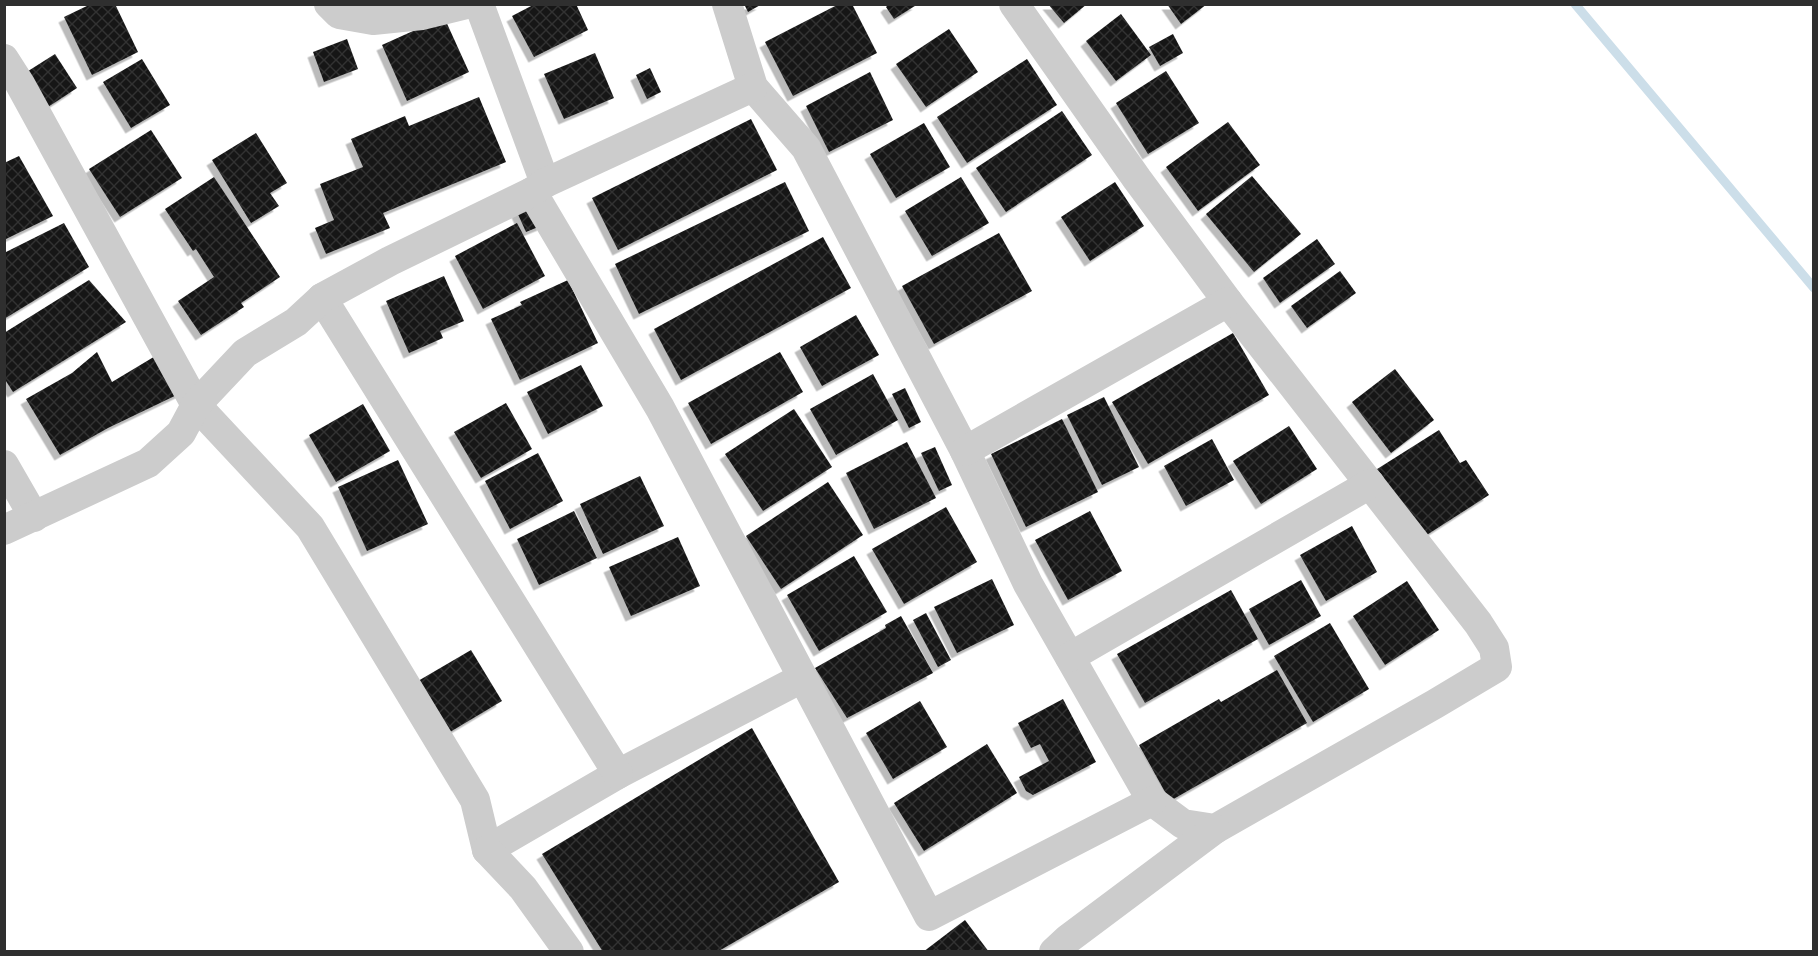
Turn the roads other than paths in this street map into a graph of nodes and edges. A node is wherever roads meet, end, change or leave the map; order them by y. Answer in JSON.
{"nodes":[{"id":1,"x":329,"y":4,"type":"edge"},
{"id":2,"x":467,"y":4,"type":"edge"},
{"id":3,"x":479,"y":4,"type":"edge"},
{"id":4,"x":727,"y":4,"type":"edge"},
{"id":5,"x":1014,"y":4,"type":"edge"},
{"id":6,"x":4,"y":59,"type":"edge"},
{"id":7,"x":753,"y":87,"type":"junction"},
{"id":8,"x":538,"y":187,"type":"junction"},
{"id":9,"x":322,"y":298,"type":"junction"},
{"id":10,"x":1228,"y":302,"type":"junction"},
{"id":11,"x":196,"y":405,"type":"junction"},
{"id":12,"x":965,"y":451,"type":"junction"},
{"id":13,"x":4,"y":465,"type":"edge"},
{"id":14,"x":1370,"y":484,"type":"junction"},
{"id":15,"x":34,"y":517,"type":"junction"},
{"id":16,"x":4,"y":530,"type":"edge"},
{"id":17,"x":1070,"y":657,"type":"junction"},
{"id":18,"x":802,"y":678,"type":"junction"},
{"id":19,"x":618,"y":774,"type":"junction"},
{"id":20,"x":1152,"y":801,"type":"junction"},
{"id":21,"x":1215,"y":829,"type":"junction"},
{"id":22,"x":487,"y":850,"type":"junction"},
{"id":23,"x":569,"y":951,"type":"edge"},
{"id":24,"x":1054,"y":951,"type":"edge"}],
"edges":[{"from":1,"to":2,"type":"street"},
{"from":3,"to":8,"type":"street"},
{"from":4,"to":7,"type":"street"},
{"from":5,"to":10,"type":"street"},
{"from":6,"to":11,"type":"street"},
{"from":7,"to":8,"type":"street"},
{"from":7,"to":12,"type":"street"},
{"from":8,"to":9,"type":"street"},
{"from":8,"to":18,"type":"street"},
{"from":9,"to":11,"type":"street"},
{"from":9,"to":19,"type":"street"},
{"from":10,"to":12,"type":"street"},
{"from":10,"to":14,"type":"street"},
{"from":11,"to":15,"type":"street"},
{"from":11,"to":22,"type":"street"},
{"from":12,"to":17,"type":"street"},
{"from":13,"to":15,"type":"street"},
{"from":14,"to":17,"type":"street"},
{"from":14,"to":21,"type":"street"},
{"from":15,"to":16,"type":"street"},
{"from":17,"to":20,"type":"street"},
{"from":18,"to":19,"type":"street"},
{"from":18,"to":20,"type":"street"},
{"from":19,"to":22,"type":"street"},
{"from":20,"to":21,"type":"street"},
{"from":21,"to":24,"type":"street"},
{"from":22,"to":23,"type":"street"}]}
